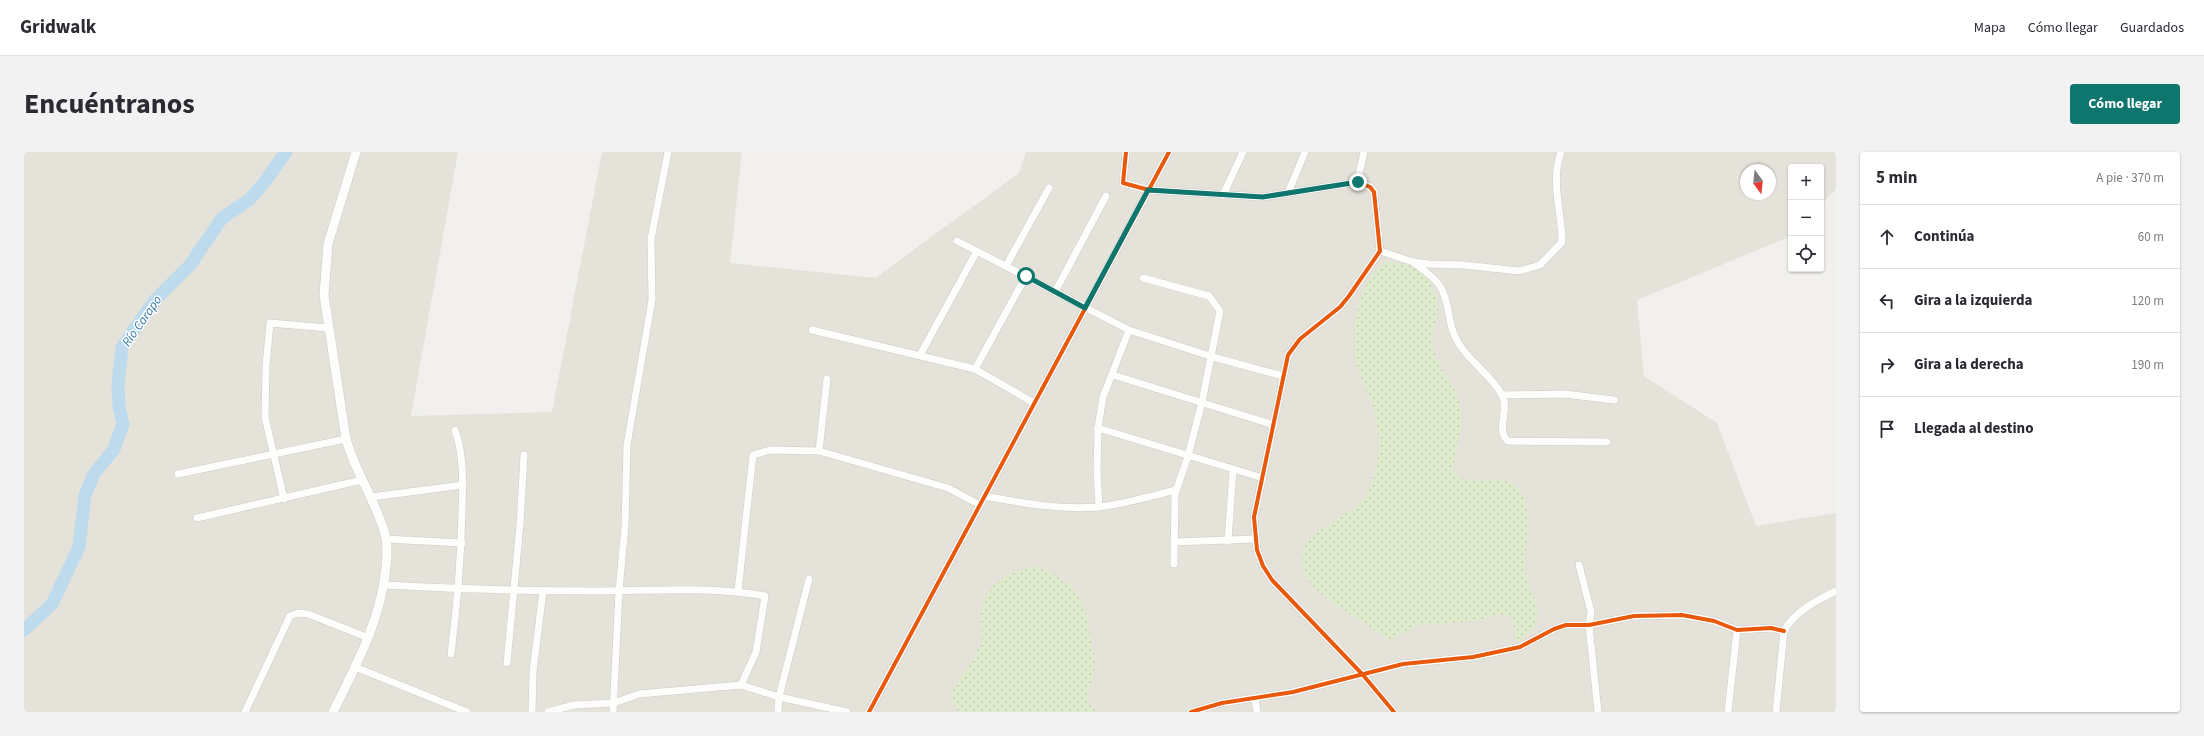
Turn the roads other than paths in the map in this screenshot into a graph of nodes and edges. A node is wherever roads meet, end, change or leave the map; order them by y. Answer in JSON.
{"nodes":[{"id":1,"x":356,"y":152,"type":"edge"},
{"id":2,"x":668,"y":152,"type":"edge"},
{"id":3,"x":1126,"y":152,"type":"edge"},
{"id":4,"x":1169,"y":152,"type":"edge"},
{"id":5,"x":1243,"y":152,"type":"edge"},
{"id":6,"x":1306,"y":152,"type":"edge"},
{"id":7,"x":1364,"y":152,"type":"edge"},
{"id":8,"x":1561,"y":152,"type":"edge"},
{"id":9,"x":1357,"y":183,"type":"junction"},
{"id":10,"x":1049,"y":188,"type":"dead end"},
{"id":11,"x":1148,"y":190,"type":"junction"},
{"id":12,"x":1288,"y":193,"type":"junction"},
{"id":13,"x":1223,"y":195,"type":"junction"},
{"id":14,"x":1106,"y":196,"type":"dead end"},
{"id":15,"x":957,"y":241,"type":"dead end"},
{"id":16,"x":977,"y":251,"type":"junction"},
{"id":17,"x":1380,"y":251,"type":"junction"},
{"id":18,"x":1413,"y":262,"type":"junction"},
{"id":19,"x":1006,"y":266,"type":"junction"},
{"id":20,"x":1026,"y":276,"type":"junction"},
{"id":21,"x":1143,"y":278,"type":"dead end"},
{"id":22,"x":1055,"y":292,"type":"junction"},
{"id":23,"x":1085,"y":308,"type":"junction"},
{"id":24,"x":328,"y":328,"type":"junction"},
{"id":25,"x":812,"y":330,"type":"dead end"},
{"id":26,"x":1129,"y":330,"type":"junction"},
{"id":27,"x":920,"y":355,"type":"junction"},
{"id":28,"x":1213,"y":357,"type":"junction"},
{"id":29,"x":975,"y":369,"type":"junction"},
{"id":30,"x":1113,"y":375,"type":"junction"},
{"id":31,"x":1283,"y":376,"type":"junction"},
{"id":32,"x":827,"y":379,"type":"dead end"},
{"id":33,"x":1502,"y":395,"type":"junction"},
{"id":34,"x":1614,"y":400,"type":"dead end"},
{"id":35,"x":1202,"y":402,"type":"junction"},
{"id":36,"x":1034,"y":403,"type":"junction"},
{"id":37,"x":1274,"y":425,"type":"junction"},
{"id":38,"x":1098,"y":428,"type":"junction"},
{"id":39,"x":455,"y":430,"type":"dead end"},
{"id":40,"x":346,"y":439,"type":"junction"},
{"id":41,"x":1607,"y":442,"type":"dead end"},
{"id":42,"x":819,"y":451,"type":"junction"},
{"id":43,"x":273,"y":453,"type":"junction"},
{"id":44,"x":524,"y":456,"type":"dead end"},
{"id":45,"x":1188,"y":456,"type":"junction"},
{"id":46,"x":1233,"y":470,"type":"junction"},
{"id":47,"x":178,"y":474,"type":"dead end"},
{"id":48,"x":1263,"y":478,"type":"junction"},
{"id":49,"x":362,"y":480,"type":"junction"},
{"id":50,"x":463,"y":485,"type":"junction"},
{"id":51,"x":1176,"y":490,"type":"junction"},
{"id":52,"x":984,"y":496,"type":"junction"},
{"id":53,"x":371,"y":497,"type":"junction"},
{"id":54,"x":284,"y":499,"type":"junction"},
{"id":55,"x":980,"y":505,"type":"junction"},
{"id":56,"x":1099,"y":506,"type":"junction"},
{"id":57,"x":197,"y":518,"type":"dead end"},
{"id":58,"x":386,"y":539,"type":"junction"},
{"id":59,"x":1255,"y":539,"type":"junction"},
{"id":60,"x":1228,"y":541,"type":"junction"},
{"id":61,"x":1174,"y":542,"type":"junction"},
{"id":62,"x":462,"y":543,"type":"junction"},
{"id":63,"x":1174,"y":564,"type":"dead end"},
{"id":64,"x":1579,"y":565,"type":"dead end"},
{"id":65,"x":809,"y":579,"type":"dead end"},
{"id":66,"x":384,"y":585,"type":"junction"},
{"id":67,"x":459,"y":589,"type":"junction"},
{"id":68,"x":514,"y":590,"type":"junction"},
{"id":69,"x":543,"y":591,"type":"junction"},
{"id":70,"x":619,"y":591,"type":"junction"},
{"id":71,"x":738,"y":591,"type":"junction"},
{"id":72,"x":1836,"y":591,"type":"edge"},
{"id":73,"x":1589,"y":625,"type":"junction"},
{"id":74,"x":1737,"y":630,"type":"junction"},
{"id":75,"x":1784,"y":631,"type":"junction"},
{"id":76,"x":369,"y":638,"type":"junction"},
{"id":77,"x":451,"y":654,"type":"dead end"},
{"id":78,"x":507,"y":663,"type":"dead end"},
{"id":79,"x":355,"y":667,"type":"junction"},
{"id":80,"x":1363,"y":675,"type":"junction"},
{"id":81,"x":741,"y":685,"type":"junction"},
{"id":82,"x":779,"y":698,"type":"junction"},
{"id":83,"x":1255,"y":698,"type":"junction"},
{"id":84,"x":614,"y":703,"type":"junction"},
{"id":85,"x":245,"y":712,"type":"edge"},
{"id":86,"x":333,"y":712,"type":"edge"},
{"id":87,"x":467,"y":712,"type":"edge"},
{"id":88,"x":532,"y":712,"type":"edge"},
{"id":89,"x":548,"y":712,"type":"edge"},
{"id":90,"x":613,"y":712,"type":"edge"},
{"id":91,"x":778,"y":712,"type":"edge"},
{"id":92,"x":847,"y":712,"type":"edge"},
{"id":93,"x":869,"y":712,"type":"edge"},
{"id":94,"x":1191,"y":712,"type":"edge"},
{"id":95,"x":1257,"y":712,"type":"edge"},
{"id":96,"x":1394,"y":712,"type":"edge"},
{"id":97,"x":1598,"y":712,"type":"edge"},
{"id":98,"x":1728,"y":712,"type":"edge"},
{"id":99,"x":1776,"y":712,"type":"edge"}],
"edges":[{"from":1,"to":24,"type":"street"},
{"from":2,"to":70,"type":"street"},
{"from":3,"to":11,"type":"street"},
{"from":4,"to":11,"type":"street"},
{"from":5,"to":13,"type":"street"},
{"from":6,"to":12,"type":"street"},
{"from":7,"to":9,"type":"street"},
{"from":8,"to":18,"type":"street"},
{"from":9,"to":12,"type":"street"},
{"from":9,"to":17,"type":"street"},
{"from":10,"to":19,"type":"street"},
{"from":11,"to":13,"type":"street"},
{"from":11,"to":23,"type":"street"},
{"from":12,"to":13,"type":"street"},
{"from":14,"to":22,"type":"street"},
{"from":15,"to":16,"type":"street"},
{"from":16,"to":19,"type":"street"},
{"from":16,"to":27,"type":"street"},
{"from":17,"to":18,"type":"street"},
{"from":17,"to":31,"type":"street"},
{"from":18,"to":33,"type":"street"},
{"from":19,"to":20,"type":"street"},
{"from":20,"to":22,"type":"street"},
{"from":20,"to":29,"type":"street"},
{"from":21,"to":28,"type":"street"},
{"from":22,"to":23,"type":"street"},
{"from":23,"to":26,"type":"street"},
{"from":23,"to":36,"type":"street"},
{"from":24,"to":40,"type":"street"},
{"from":24,"to":43,"type":"street"},
{"from":25,"to":27,"type":"street"},
{"from":26,"to":28,"type":"street"},
{"from":26,"to":30,"type":"street"},
{"from":27,"to":29,"type":"street"},
{"from":28,"to":31,"type":"street"},
{"from":28,"to":35,"type":"street"},
{"from":29,"to":36,"type":"street"},
{"from":30,"to":35,"type":"street"},
{"from":30,"to":38,"type":"street"},
{"from":31,"to":37,"type":"street"},
{"from":32,"to":42,"type":"street"},
{"from":33,"to":34,"type":"street"},
{"from":33,"to":41,"type":"street"},
{"from":35,"to":37,"type":"street"},
{"from":35,"to":45,"type":"street"},
{"from":36,"to":52,"type":"street"},
{"from":37,"to":48,"type":"street"},
{"from":38,"to":45,"type":"street"},
{"from":38,"to":56,"type":"street"},
{"from":39,"to":50,"type":"street"},
{"from":40,"to":43,"type":"street"},
{"from":40,"to":49,"type":"street"},
{"from":42,"to":55,"type":"street"},
{"from":42,"to":71,"type":"street"},
{"from":43,"to":47,"type":"street"},
{"from":43,"to":54,"type":"street"},
{"from":44,"to":68,"type":"street"},
{"from":45,"to":46,"type":"street"},
{"from":45,"to":51,"type":"street"},
{"from":46,"to":48,"type":"street"},
{"from":46,"to":60,"type":"street"},
{"from":48,"to":59,"type":"street"},
{"from":49,"to":53,"type":"street"},
{"from":49,"to":54,"type":"street"},
{"from":50,"to":53,"type":"street"},
{"from":50,"to":62,"type":"street"},
{"from":51,"to":56,"type":"street"},
{"from":51,"to":61,"type":"street"},
{"from":52,"to":55,"type":"street"},
{"from":52,"to":56,"type":"street"},
{"from":53,"to":58,"type":"street"},
{"from":54,"to":57,"type":"street"},
{"from":55,"to":93,"type":"street"},
{"from":58,"to":62,"type":"street"},
{"from":58,"to":66,"type":"street"},
{"from":59,"to":60,"type":"street"},
{"from":59,"to":80,"type":"street"},
{"from":60,"to":61,"type":"street"},
{"from":61,"to":63,"type":"street"},
{"from":62,"to":67,"type":"street"},
{"from":64,"to":73,"type":"street"},
{"from":65,"to":82,"type":"street"},
{"from":66,"to":67,"type":"street"},
{"from":66,"to":76,"type":"street"},
{"from":67,"to":68,"type":"street"},
{"from":67,"to":77,"type":"street"},
{"from":68,"to":69,"type":"street"},
{"from":68,"to":78,"type":"street"},
{"from":69,"to":70,"type":"street"},
{"from":69,"to":88,"type":"street"},
{"from":70,"to":71,"type":"street"},
{"from":70,"to":84,"type":"street"},
{"from":71,"to":81,"type":"street"},
{"from":72,"to":75,"type":"street"},
{"from":73,"to":74,"type":"street"},
{"from":73,"to":80,"type":"street"},
{"from":73,"to":97,"type":"street"},
{"from":74,"to":75,"type":"street"},
{"from":74,"to":98,"type":"street"},
{"from":75,"to":99,"type":"street"},
{"from":76,"to":79,"type":"street"},
{"from":76,"to":85,"type":"street"},
{"from":79,"to":86,"type":"street"},
{"from":79,"to":87,"type":"street"},
{"from":80,"to":83,"type":"street"},
{"from":80,"to":96,"type":"street"},
{"from":81,"to":82,"type":"street"},
{"from":81,"to":84,"type":"street"},
{"from":82,"to":91,"type":"street"},
{"from":82,"to":92,"type":"street"},
{"from":83,"to":94,"type":"street"},
{"from":83,"to":95,"type":"street"},
{"from":84,"to":89,"type":"street"},
{"from":84,"to":90,"type":"street"}]}
